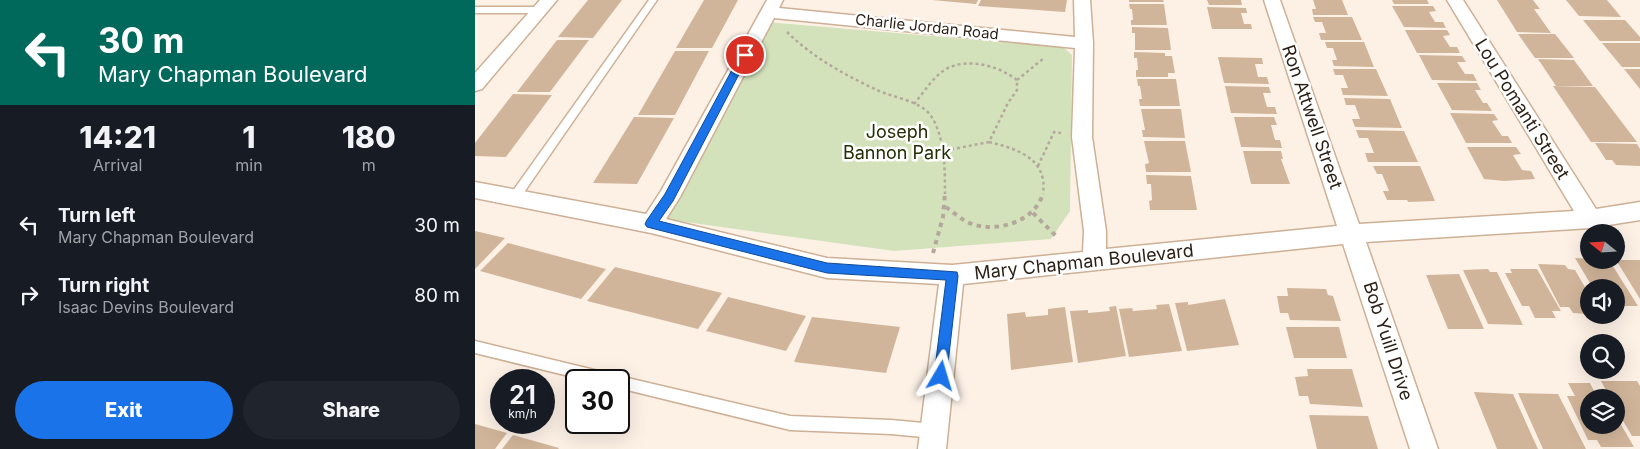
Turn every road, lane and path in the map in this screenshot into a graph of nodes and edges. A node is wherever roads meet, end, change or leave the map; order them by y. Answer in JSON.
{"nodes":[{"id":1,"x":653,"y":0,"type":"edge"},
{"id":2,"x":1082,"y":0,"type":"edge"},
{"id":3,"x":1272,"y":0,"type":"edge"},
{"id":4,"x":1455,"y":0,"type":"edge"},
{"id":5,"x":545,"y":5,"type":"edge"},
{"id":6,"x":772,"y":6,"type":"edge"},
{"id":7,"x":475,"y":10,"type":"edge"},
{"id":8,"x":787,"y":32,"type":"dead end"},
{"id":9,"x":1074,"y":42,"type":"junction"},
{"id":10,"x":1017,"y":80,"type":"junction"},
{"id":11,"x":475,"y":85,"type":"edge"},
{"id":12,"x":915,"y":104,"type":"junction"},
{"id":13,"x":1082,"y":137,"type":"junction"},
{"id":14,"x":989,"y":142,"type":"junction"},
{"id":15,"x":943,"y":151,"type":"junction"},
{"id":16,"x":1038,"y":166,"type":"junction"},
{"id":17,"x":475,"y":190,"type":"edge"},
{"id":18,"x":515,"y":198,"type":"junction"},
{"id":19,"x":946,"y":207,"type":"junction"},
{"id":20,"x":1640,"y":211,"type":"edge"},
{"id":21,"x":1033,"y":213,"type":"junction"},
{"id":22,"x":1591,"y":219,"type":"junction"},
{"id":23,"x":651,"y":224,"type":"junction"},
{"id":24,"x":1352,"y":234,"type":"junction"},
{"id":25,"x":1057,"y":237,"type":"dead end"},
{"id":26,"x":932,"y":256,"type":"dead end"},
{"id":27,"x":1094,"y":261,"type":"junction"},
{"id":28,"x":952,"y":276,"type":"junction"},
{"id":29,"x":475,"y":347,"type":"edge"},
{"id":30,"x":566,"y":369,"type":"edge"},
{"id":31,"x":630,"y":385,"type":"edge"},
{"id":32,"x":933,"y":440,"type":"edge"},
{"id":33,"x":1424,"y":449,"type":"edge"}],
"edges":[{"from":1,"to":18,"type":"lane"},
{"from":2,"to":9,"type":"street"},
{"from":3,"to":24,"type":"street","name":"Ron Attwell Street"},
{"from":4,"to":22,"type":"street","name":"Lou Pomanti Street"},
{"from":5,"to":7,"type":"lane"},
{"from":5,"to":11,"type":"street"},
{"from":6,"to":9,"type":"street","name":"Charlie Jordan Road"},
{"from":6,"to":23,"type":"street"},
{"from":8,"to":12,"type":"path"},
{"from":9,"to":10,"type":"path"},
{"from":9,"to":13,"type":"street"},
{"from":10,"to":12,"type":"path"},
{"from":10,"to":14,"type":"path"},
{"from":12,"to":15,"type":"path"},
{"from":13,"to":16,"type":"path"},
{"from":13,"to":27,"type":"street"},
{"from":14,"to":15,"type":"path"},
{"from":14,"to":16,"type":"path"},
{"from":15,"to":19,"type":"path"},
{"from":16,"to":21,"type":"path"},
{"from":17,"to":18,"type":"street","name":"Mary Chapman Boulevard"},
{"from":18,"to":23,"type":"street","name":"Mary Chapman Boulevard"},
{"from":19,"to":21,"type":"path"},
{"from":19,"to":26,"type":"path"},
{"from":20,"to":22,"type":"street","name":"Mary Chapman Boulevard"},
{"from":21,"to":25,"type":"path"},
{"from":22,"to":24,"type":"street","name":"Mary Chapman Boulevard"},
{"from":23,"to":28,"type":"street","name":"Mary Chapman Boulevard"},
{"from":24,"to":27,"type":"street","name":"Mary Chapman Boulevard"},
{"from":24,"to":33,"type":"street","name":"Bob Yuill Drive"},
{"from":27,"to":28,"type":"street","name":"Mary Chapman Boulevard"},
{"from":28,"to":32,"type":"street"},
{"from":29,"to":30,"type":"lane"},
{"from":31,"to":32,"type":"lane"}]}
